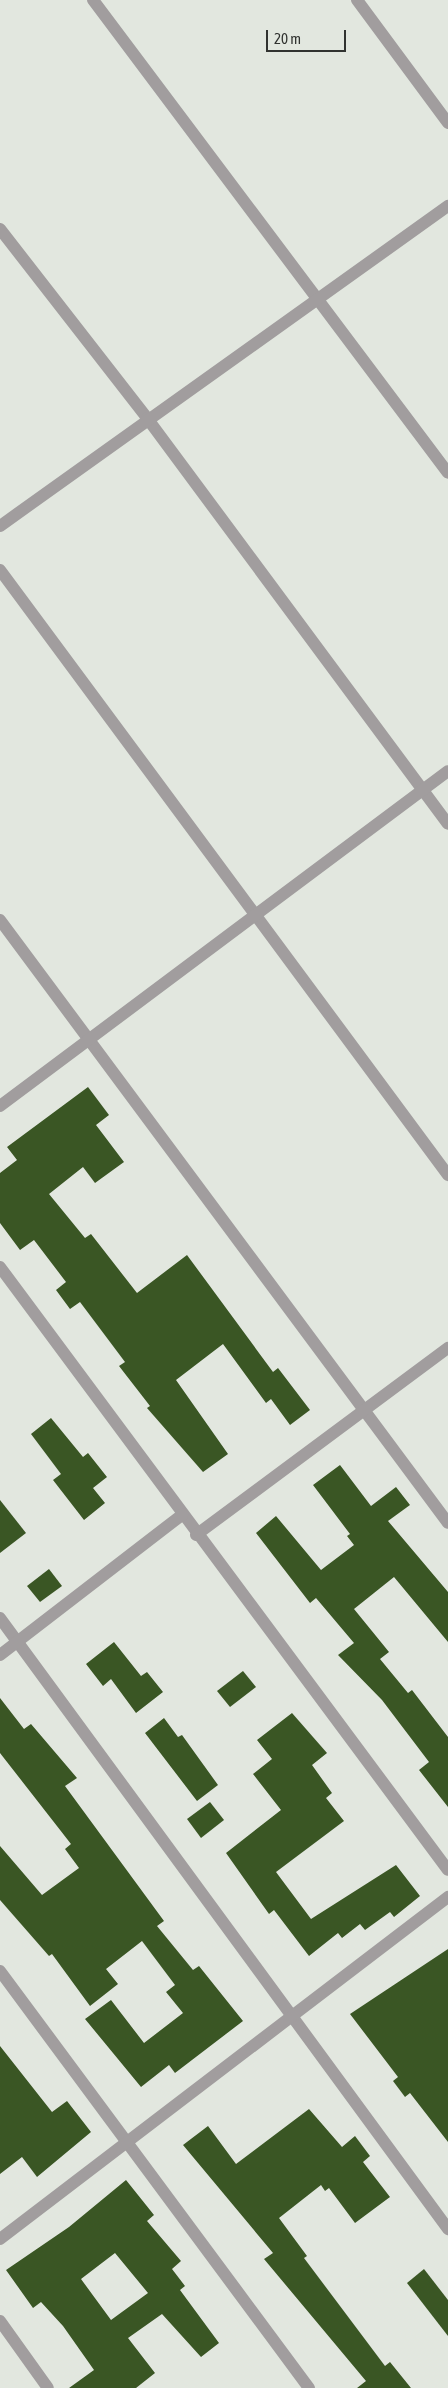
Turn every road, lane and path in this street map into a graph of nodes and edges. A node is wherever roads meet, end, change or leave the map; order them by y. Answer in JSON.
{"nodes":[{"id":1,"x":93,"y":0,"type":"edge"},
{"id":2,"x":357,"y":0,"type":"edge"},
{"id":3,"x":448,"y":123,"type":"edge"},
{"id":4,"x":448,"y":206,"type":"edge"},
{"id":5,"x":0,"y":229,"type":"edge"},
{"id":6,"x":316,"y":301,"type":"junction"},
{"id":7,"x":147,"y":418,"type":"junction"},
{"id":8,"x":448,"y":473,"type":"edge"},
{"id":9,"x":0,"y":526,"type":"edge"},
{"id":10,"x":0,"y":570,"type":"edge"},
{"id":11,"x":448,"y":771,"type":"edge"},
{"id":12,"x":422,"y":789,"type":"junction"},
{"id":13,"x":448,"y":824,"type":"edge"},
{"id":14,"x":256,"y":916,"type":"junction"},
{"id":15,"x":0,"y":920,"type":"edge"},
{"id":16,"x":86,"y":1040,"type":"junction"},
{"id":17,"x":0,"y":1106,"type":"edge"},
{"id":18,"x":448,"y":1175,"type":"edge"},
{"id":19,"x":0,"y":1267,"type":"edge"},
{"id":20,"x":448,"y":1348,"type":"edge"},
{"id":21,"x":365,"y":1412,"type":"junction"},
{"id":22,"x":182,"y":1515,"type":"junction"},
{"id":23,"x":448,"y":1523,"type":"edge"},
{"id":24,"x":196,"y":1535,"type":"junction"},
{"id":25,"x":0,"y":1618,"type":"edge"},
{"id":26,"x":18,"y":1642,"type":"junction"},
{"id":27,"x":0,"y":1655,"type":"edge"},
{"id":28,"x":448,"y":1870,"type":"edge"},
{"id":29,"x":448,"y":1897,"type":"edge"},
{"id":30,"x":0,"y":1971,"type":"edge"},
{"id":31,"x":292,"y":2017,"type":"junction"},
{"id":32,"x":125,"y":2144,"type":"junction"},
{"id":33,"x":448,"y":2229,"type":"edge"},
{"id":34,"x":0,"y":2239,"type":"edge"},
{"id":35,"x":0,"y":2321,"type":"edge"},
{"id":36,"x":48,"y":2388,"type":"edge"},
{"id":37,"x":309,"y":2388,"type":"edge"}],
"edges":[{"from":1,"to":6,"type":"street"},
{"from":2,"to":3,"type":"street"},
{"from":4,"to":6,"type":"street"},
{"from":5,"to":7,"type":"street"},
{"from":6,"to":7,"type":"street"},
{"from":6,"to":8,"type":"street"},
{"from":7,"to":9,"type":"street"},
{"from":7,"to":12,"type":"street"},
{"from":10,"to":14,"type":"street"},
{"from":11,"to":12,"type":"street"},
{"from":12,"to":13,"type":"street"},
{"from":12,"to":14,"type":"street"},
{"from":14,"to":16,"type":"street"},
{"from":14,"to":18,"type":"street"},
{"from":15,"to":16,"type":"street"},
{"from":16,"to":17,"type":"street"},
{"from":16,"to":21,"type":"street"},
{"from":19,"to":22,"type":"street"},
{"from":20,"to":21,"type":"street"},
{"from":21,"to":23,"type":"street"},
{"from":21,"to":24,"type":"street"},
{"from":22,"to":24,"type":"street"},
{"from":22,"to":26,"type":"street"},
{"from":24,"to":28,"type":"street"},
{"from":25,"to":26,"type":"street"},
{"from":26,"to":27,"type":"street"},
{"from":26,"to":31,"type":"street"},
{"from":29,"to":31,"type":"street"},
{"from":30,"to":32,"type":"street"},
{"from":31,"to":32,"type":"street"},
{"from":31,"to":33,"type":"street"},
{"from":32,"to":34,"type":"street"},
{"from":32,"to":37,"type":"street"},
{"from":35,"to":36,"type":"street"}]}
